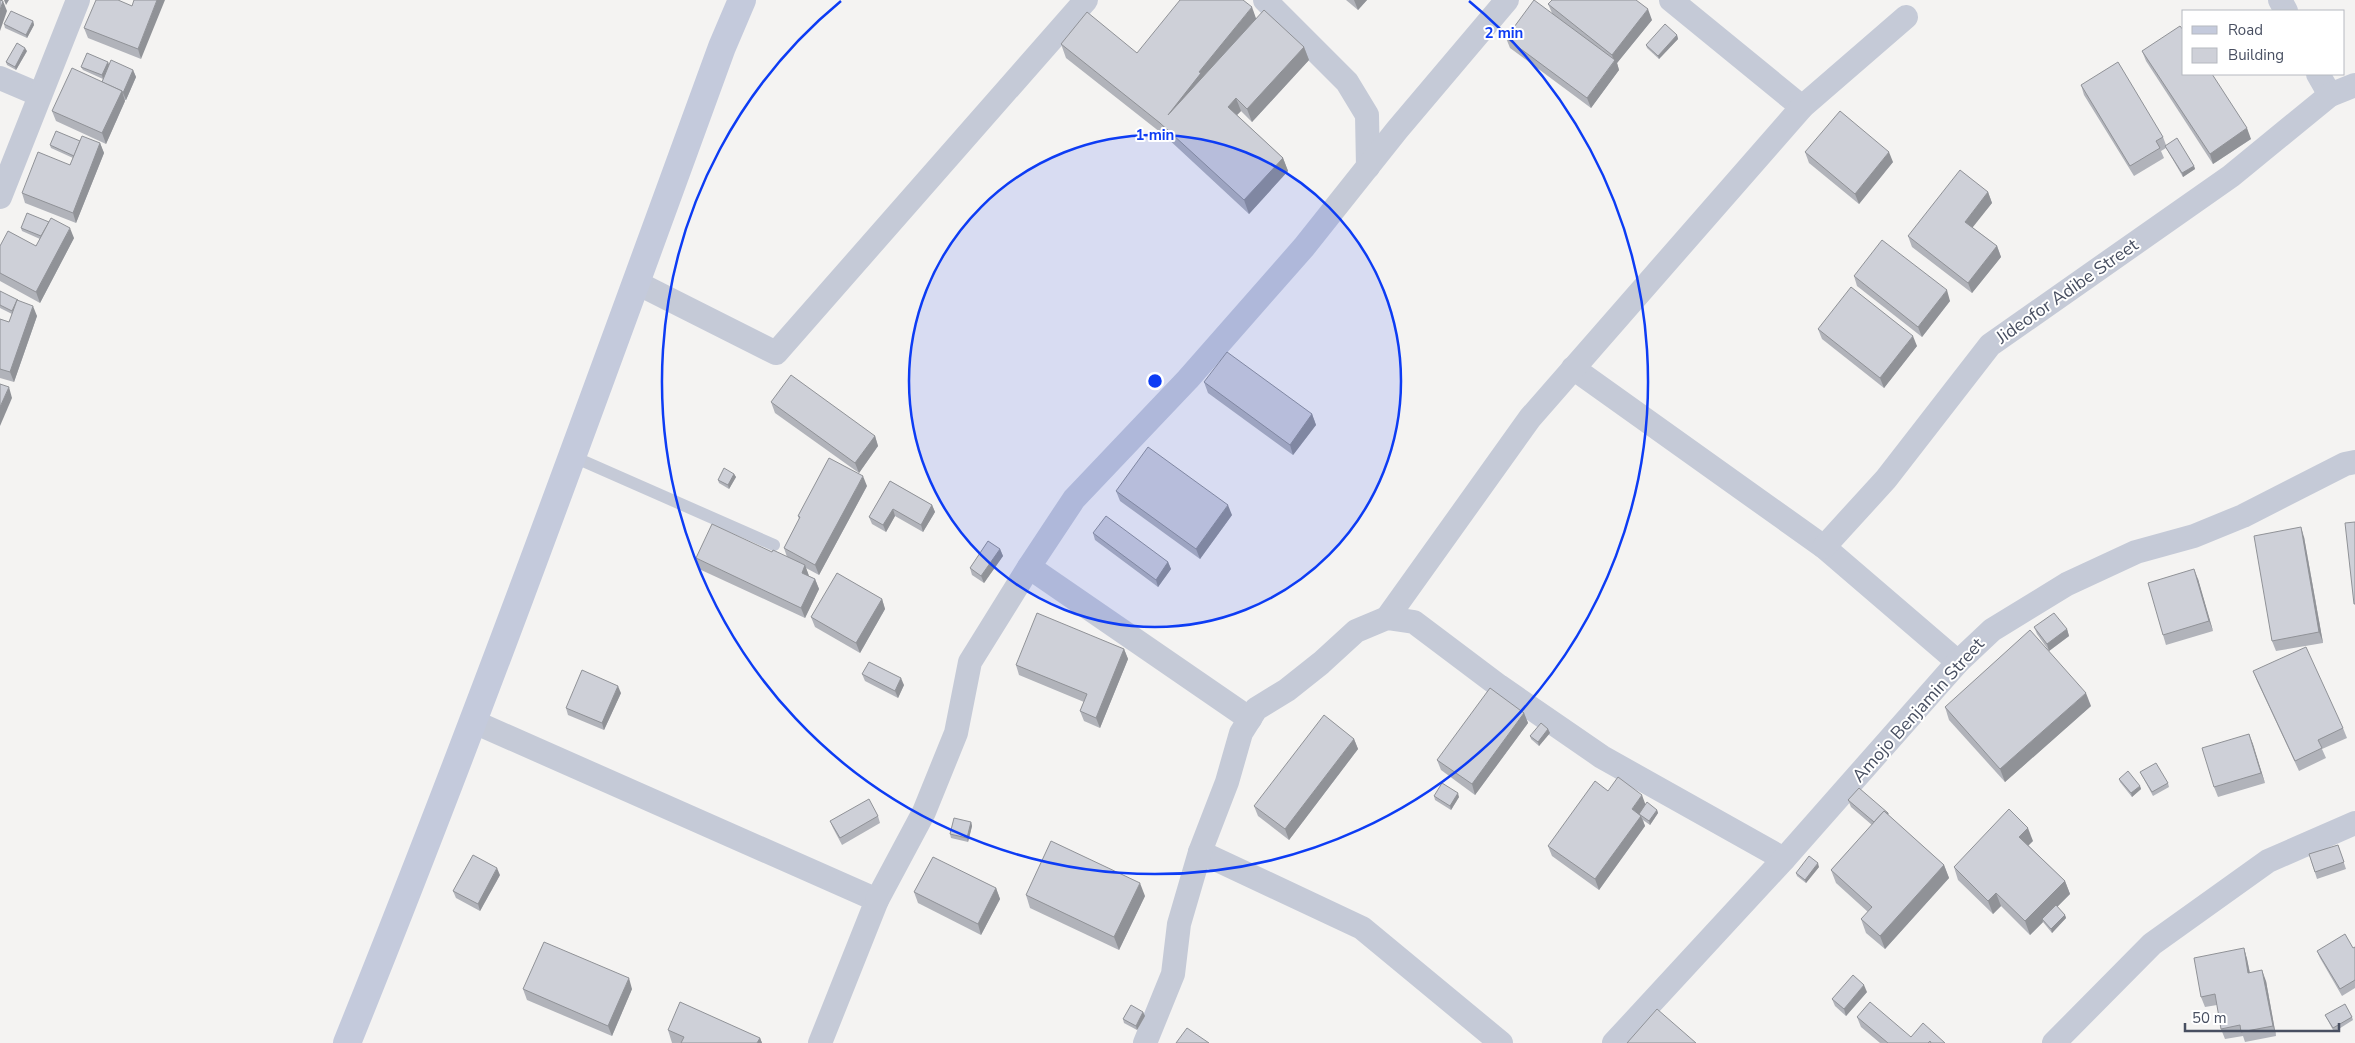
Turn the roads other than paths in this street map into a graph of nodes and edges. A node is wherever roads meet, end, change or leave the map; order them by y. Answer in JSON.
{"nodes":[{"id":1,"x":78,"y":0,"type":"edge"},
{"id":2,"x":742,"y":0,"type":"edge"},
{"id":3,"x":1086,"y":0,"type":"edge"},
{"id":4,"x":1265,"y":0,"type":"edge"},
{"id":5,"x":1507,"y":0,"type":"edge"},
{"id":6,"x":1670,"y":0,"type":"edge"},
{"id":7,"x":1906,"y":17,"type":"dead end"},
{"id":8,"x":2319,"y":75,"type":"edge"},
{"id":9,"x":0,"y":78,"type":"edge"},
{"id":10,"x":2355,"y":85,"type":"edge"},
{"id":11,"x":40,"y":95,"type":"junction"},
{"id":12,"x":2330,"y":95,"type":"junction"},
{"id":13,"x":1802,"y":107,"type":"junction"},
{"id":14,"x":1368,"y":167,"type":"junction"},
{"id":15,"x":0,"y":196,"type":"edge"},
{"id":16,"x":636,"y":282,"type":"junction"},
{"id":17,"x":1573,"y":368,"type":"junction"},
{"id":18,"x":574,"y":457,"type":"junction"},
{"id":19,"x":2355,"y":462,"type":"edge"},
{"id":20,"x":774,"y":544,"type":"dead end"},
{"id":21,"x":1824,"y":547,"type":"junction"},
{"id":22,"x":1028,"y":567,"type":"junction"},
{"id":23,"x":1387,"y":618,"type":"junction"},
{"id":24,"x":1958,"y":662,"type":"junction"},
{"id":25,"x":1250,"y":719,"type":"junction"},
{"id":26,"x":472,"y":720,"type":"junction"},
{"id":27,"x":2355,"y":823,"type":"edge"},
{"id":28,"x":1200,"y":852,"type":"junction"},
{"id":29,"x":1784,"y":859,"type":"junction"},
{"id":30,"x":878,"y":900,"type":"junction"},
{"id":31,"x":347,"y":1043,"type":"edge"},
{"id":32,"x":820,"y":1043,"type":"edge"},
{"id":33,"x":1145,"y":1043,"type":"edge"},
{"id":34,"x":1501,"y":1043,"type":"edge"},
{"id":35,"x":1614,"y":1043,"type":"edge"},
{"id":36,"x":2054,"y":1043,"type":"edge"}],
"edges":[{"from":1,"to":11,"type":"street"},
{"from":2,"to":16,"type":"street"},
{"from":3,"to":16,"type":"street"},
{"from":4,"to":14,"type":"street"},
{"from":5,"to":14,"type":"street"},
{"from":6,"to":13,"type":"street"},
{"from":7,"to":13,"type":"street"},
{"from":8,"to":12,"type":"street"},
{"from":9,"to":11,"type":"street"},
{"from":10,"to":12,"type":"street","name":"Jideofor Adibe Street"},
{"from":11,"to":15,"type":"street"},
{"from":12,"to":21,"type":"street","name":"Jideofor Adibe Street"},
{"from":13,"to":17,"type":"street"},
{"from":14,"to":22,"type":"street"},
{"from":16,"to":18,"type":"street"},
{"from":17,"to":21,"type":"street"},
{"from":17,"to":23,"type":"street"},
{"from":18,"to":20,"type":"lane"},
{"from":18,"to":26,"type":"street"},
{"from":19,"to":24,"type":"street","name":"Amojo Benjamin Street"},
{"from":21,"to":24,"type":"street"},
{"from":22,"to":25,"type":"street"},
{"from":22,"to":30,"type":"street"},
{"from":23,"to":25,"type":"street"},
{"from":23,"to":29,"type":"street"},
{"from":24,"to":29,"type":"street","name":"Amojo Benjamin Street"},
{"from":25,"to":28,"type":"street"},
{"from":26,"to":30,"type":"street"},
{"from":26,"to":31,"type":"street"},
{"from":27,"to":36,"type":"street"},
{"from":28,"to":33,"type":"street"},
{"from":28,"to":34,"type":"street"},
{"from":29,"to":35,"type":"street","name":"Amojo Benjamin Street"},
{"from":30,"to":32,"type":"street"}]}
